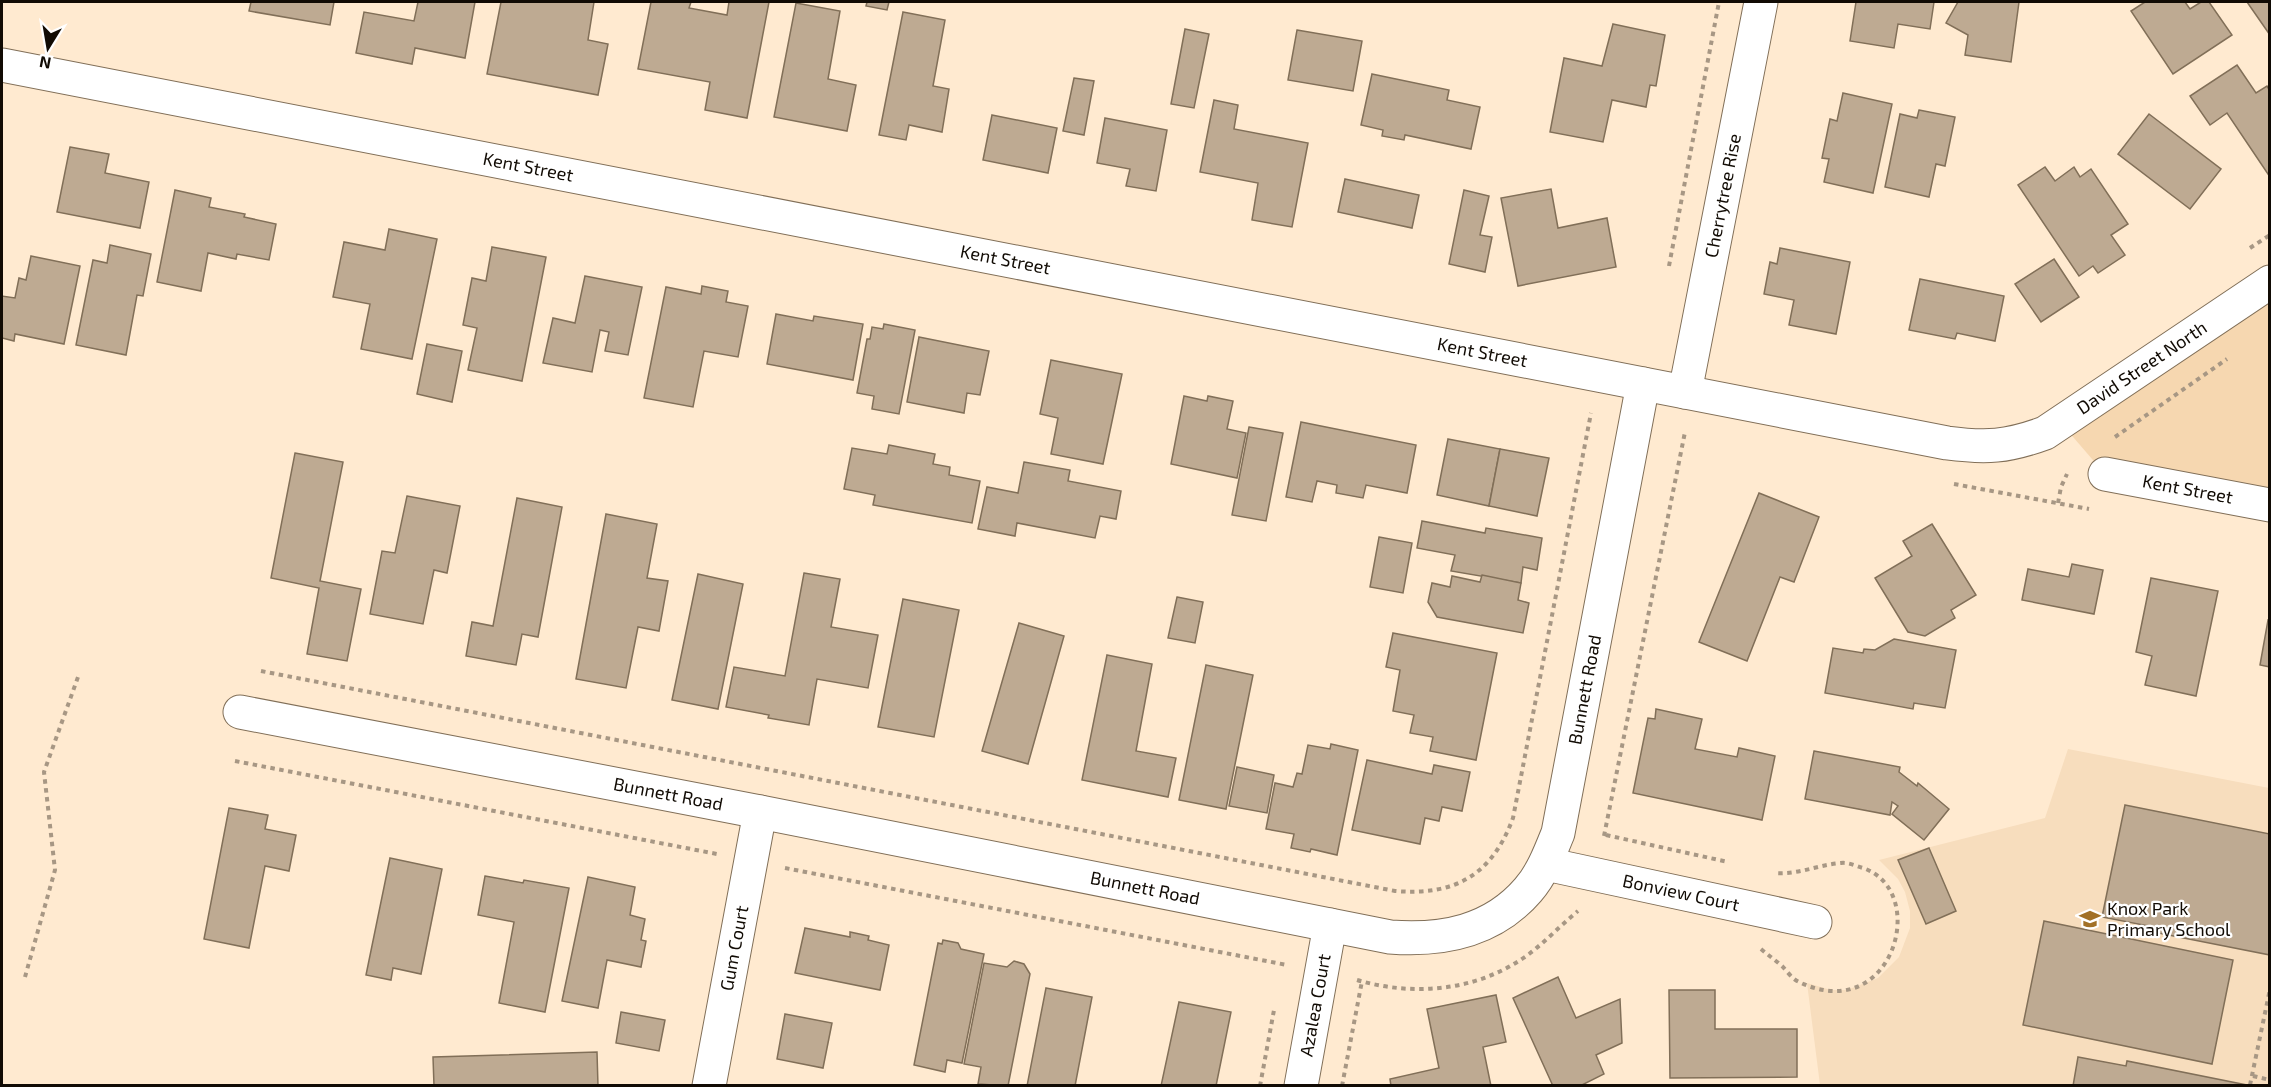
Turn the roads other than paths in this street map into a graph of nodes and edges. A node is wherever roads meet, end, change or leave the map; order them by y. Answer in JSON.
{"nodes":[{"id":1,"x":1761,"y":2,"type":"edge"},
{"id":2,"x":2,"y":65,"type":"edge"},
{"id":3,"x":2270,"y":282,"type":"edge"},
{"id":4,"x":1643,"y":384,"type":"junction"},
{"id":5,"x":1685,"y":392,"type":"junction"},
{"id":6,"x":2008,"y":445,"type":"joint"},
{"id":7,"x":2106,"y":458,"type":"road end"},
{"id":8,"x":2270,"y":505,"type":"edge"},
{"id":9,"x":240,"y":712,"type":"dead end"},
{"id":10,"x":760,"y":812,"type":"junction"},
{"id":11,"x":1546,"y":864,"type":"junction"},
{"id":12,"x":1815,"y":922,"type":"dead end"},
{"id":13,"x":1330,"y":925,"type":"junction"},
{"id":14,"x":709,"y":1086,"type":"edge"},
{"id":15,"x":1301,"y":1086,"type":"edge"}],
"edges":[{"from":1,"to":5,"type":"street","name":"Cherrytree Rise"},
{"from":2,"to":4,"type":"street","name":"Kent Street"},
{"from":3,"to":6,"type":"street","name":"David Street North"},
{"from":4,"to":5,"type":"street","name":"Kent Street"},
{"from":4,"to":11,"type":"street","name":"Bunnett Road"},
{"from":5,"to":6,"type":"street","name":"Kent Street"},
{"from":7,"to":8,"type":"street","name":"Kent Street"},
{"from":9,"to":10,"type":"street","name":"Bunnett Road"},
{"from":10,"to":13,"type":"street","name":"Bunnett Road"},
{"from":10,"to":14,"type":"street","name":"Gum Court"},
{"from":11,"to":12,"type":"street","name":"Bonview Court"},
{"from":11,"to":13,"type":"street","name":"Bunnett Road"},
{"from":13,"to":15,"type":"street","name":"Azalea Court"}]}
